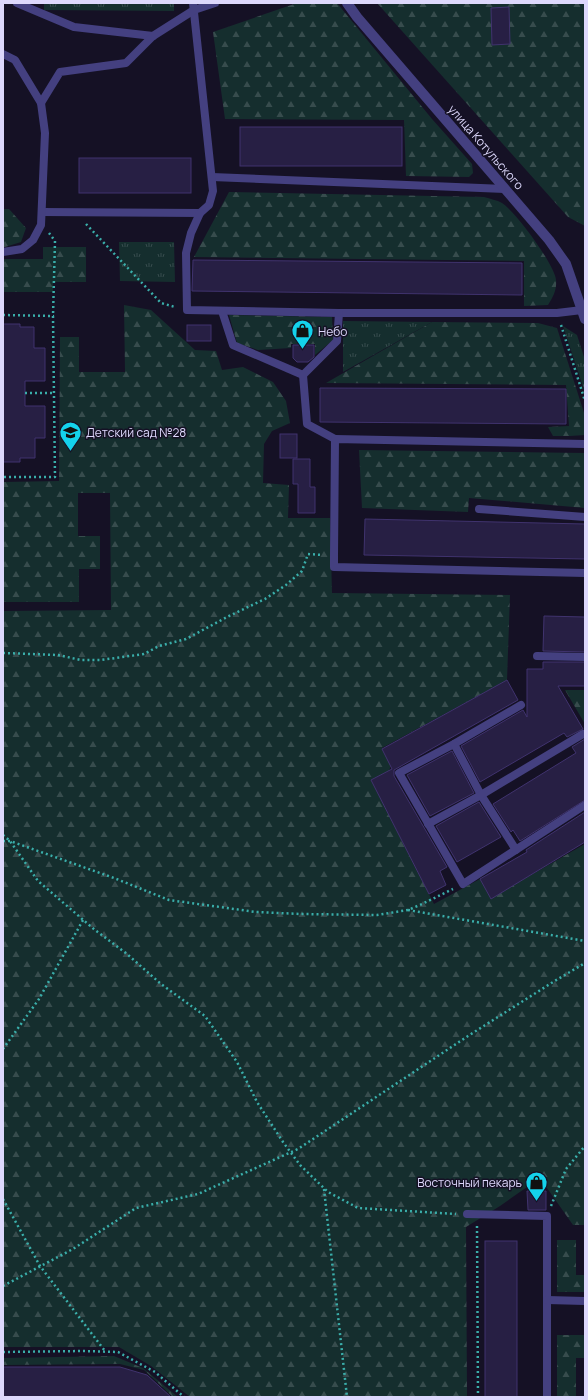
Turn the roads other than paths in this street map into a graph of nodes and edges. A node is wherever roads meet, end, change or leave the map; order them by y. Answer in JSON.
{"nodes":[{"id":1,"x":17,"y":3,"type":"edge"},
{"id":2,"x":215,"y":3,"type":"edge"},
{"id":3,"x":347,"y":3,"type":"edge"},
{"id":4,"x":193,"y":7,"type":"edge"},
{"id":5,"x":153,"y":36,"type":"junction"},
{"id":6,"x":3,"y":54,"type":"edge"},
{"id":7,"x":41,"y":103,"type":"junction"},
{"id":8,"x":212,"y":177,"type":"junction"},
{"id":9,"x":505,"y":189,"type":"junction"},
{"id":10,"x":42,"y":212,"type":"junction"},
{"id":11,"x":200,"y":213,"type":"junction"},
{"id":12,"x":3,"y":252,"type":"edge"},
{"id":13,"x":222,"y":311,"type":"junction"},
{"id":14,"x":339,"y":313,"type":"junction"},
{"id":15,"x":584,"y":314,"type":"edge"},
{"id":16,"x":303,"y":375,"type":"junction"},
{"id":17,"x":335,"y":439,"type":"junction"},
{"id":18,"x":585,"y":444,"type":"edge"},
{"id":19,"x":479,"y":509,"type":"dead end"},
{"id":20,"x":585,"y":517,"type":"edge"},
{"id":21,"x":585,"y":573,"type":"edge"},
{"id":22,"x":537,"y":656,"type":"dead end"},
{"id":23,"x":585,"y":657,"type":"edge"},
{"id":24,"x":521,"y":705,"type":"dead end"},
{"id":25,"x":583,"y":734,"type":"dead end"},
{"id":26,"x":454,"y":744,"type":"junction"},
{"id":27,"x":481,"y":795,"type":"junction"},
{"id":28,"x":585,"y":805,"type":"edge"},
{"id":29,"x":428,"y":824,"type":"junction"},
{"id":30,"x":516,"y":850,"type":"junction"},
{"id":31,"x":467,"y":1214,"type":"road end"},
{"id":32,"x":547,"y":1300,"type":"junction"},
{"id":33,"x":585,"y":1301,"type":"edge"},
{"id":34,"x":547,"y":1397,"type":"edge"}],
"edges":[{"from":1,"to":5,"type":"lane"},
{"from":2,"to":4,"type":"lane"},
{"from":3,"to":9,"type":"street","name":"улица Котульского"},
{"from":4,"to":5,"type":"lane"},
{"from":4,"to":8,"type":"lane"},
{"from":5,"to":7,"type":"lane"},
{"from":6,"to":7,"type":"lane"},
{"from":7,"to":10,"type":"lane"},
{"from":8,"to":9,"type":"lane"},
{"from":8,"to":11,"type":"lane"},
{"from":9,"to":15,"type":"street","name":"улица Котульского"},
{"from":10,"to":11,"type":"lane"},
{"from":10,"to":12,"type":"lane"},
{"from":11,"to":13,"type":"lane"},
{"from":13,"to":14,"type":"lane"},
{"from":13,"to":16,"type":"lane"},
{"from":14,"to":15,"type":"lane"},
{"from":14,"to":16,"type":"lane"},
{"from":16,"to":17,"type":"lane"},
{"from":17,"to":18,"type":"lane"},
{"from":17,"to":21,"type":"lane"},
{"from":19,"to":20,"type":"lane"},
{"from":22,"to":23,"type":"lane"},
{"from":24,"to":26,"type":"lane"},
{"from":25,"to":27,"type":"lane"},
{"from":26,"to":27,"type":"lane"},
{"from":26,"to":29,"type":"lane"},
{"from":27,"to":29,"type":"lane"},
{"from":27,"to":30,"type":"lane"},
{"from":28,"to":30,"type":"lane"},
{"from":29,"to":30,"type":"lane"},
{"from":31,"to":32,"type":"lane"},
{"from":32,"to":33,"type":"lane"},
{"from":32,"to":34,"type":"lane"}]}
